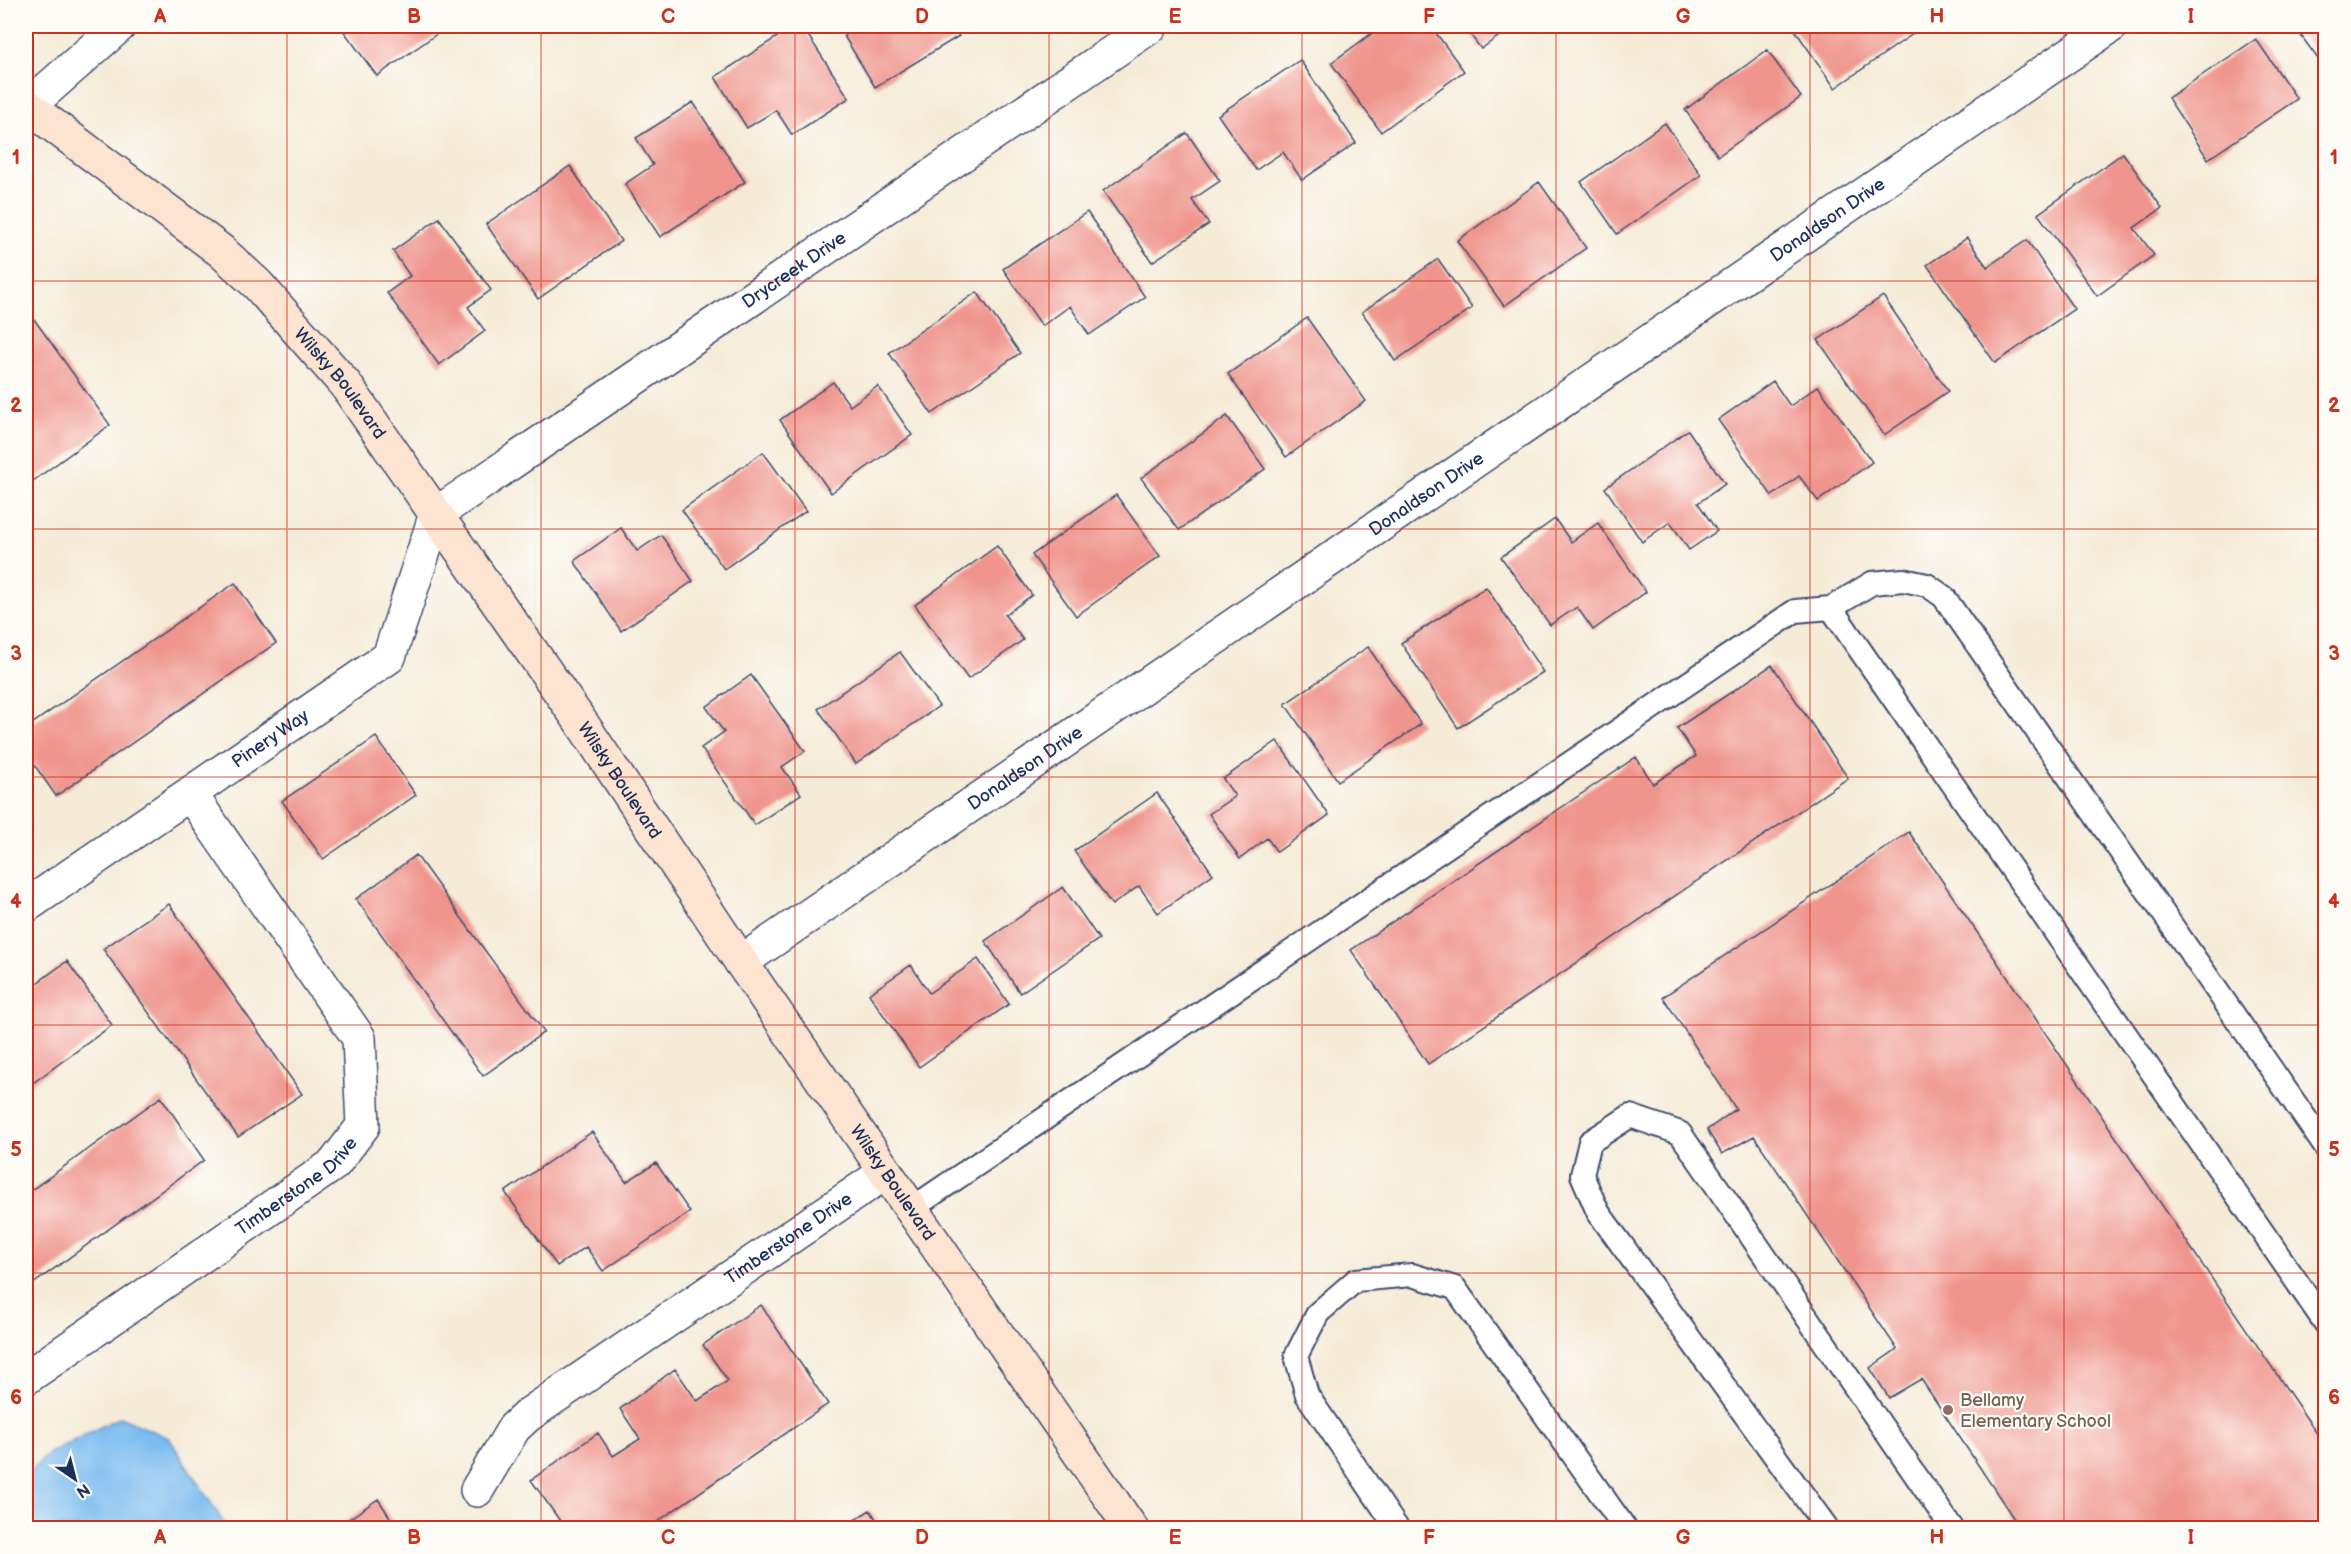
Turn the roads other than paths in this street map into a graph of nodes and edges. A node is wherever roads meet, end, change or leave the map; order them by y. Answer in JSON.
{"nodes":[{"id":1,"x":119,"y":26,"type":"edge"},
{"id":2,"x":1151,"y":26,"type":"edge"},
{"id":3,"x":2111,"y":26,"type":"edge"},
{"id":4,"x":26,"y":107,"type":"edge"},
{"id":5,"x":436,"y":513,"type":"junction"},
{"id":6,"x":1831,"y":608,"type":"junction"},
{"id":7,"x":191,"y":795,"type":"junction"},
{"id":8,"x":26,"y":906,"type":"edge"},
{"id":9,"x":741,"y":962,"type":"junction"},
{"id":10,"x":2325,"y":1148,"type":"edge"},
{"id":11,"x":886,"y":1172,"type":"junction"},
{"id":12,"x":911,"y":1209,"type":"junction"},
{"id":13,"x":2325,"y":1324,"type":"edge"},
{"id":14,"x":26,"y":1378,"type":"edge"},
{"id":15,"x":477,"y":1490,"type":"dead end"},
{"id":16,"x":1131,"y":1528,"type":"edge"},
{"id":17,"x":1396,"y":1528,"type":"edge"},
{"id":18,"x":1625,"y":1528,"type":"edge"},
{"id":19,"x":1827,"y":1528,"type":"edge"},
{"id":20,"x":1952,"y":1528,"type":"edge"}],
"edges":[{"from":1,"to":4,"type":"street"},
{"from":2,"to":5,"type":"street","name":"Drycreek Drive"},
{"from":3,"to":9,"type":"street","name":"Donaldson Drive"},
{"from":4,"to":5,"type":"main road","name":"Wilsky Boulevard"},
{"from":5,"to":7,"type":"street","name":"Pinery Way"},
{"from":5,"to":9,"type":"main road","name":"Wilsky Boulevard"},
{"from":6,"to":10,"type":"lane"},
{"from":6,"to":12,"type":"lane"},
{"from":6,"to":13,"type":"lane"},
{"from":7,"to":8,"type":"street","name":"Pinery Way"},
{"from":7,"to":14,"type":"street","name":"Timberstone Drive"},
{"from":9,"to":11,"type":"main road","name":"Wilsky Boulevard"},
{"from":11,"to":12,"type":"main road","name":"Wilsky Boulevard"},
{"from":11,"to":15,"type":"street","name":"Timberstone Drive"},
{"from":12,"to":16,"type":"main road","name":"Wilsky Boulevard"},
{"from":17,"to":18,"type":"lane"},
{"from":19,"to":20,"type":"lane"}]}
